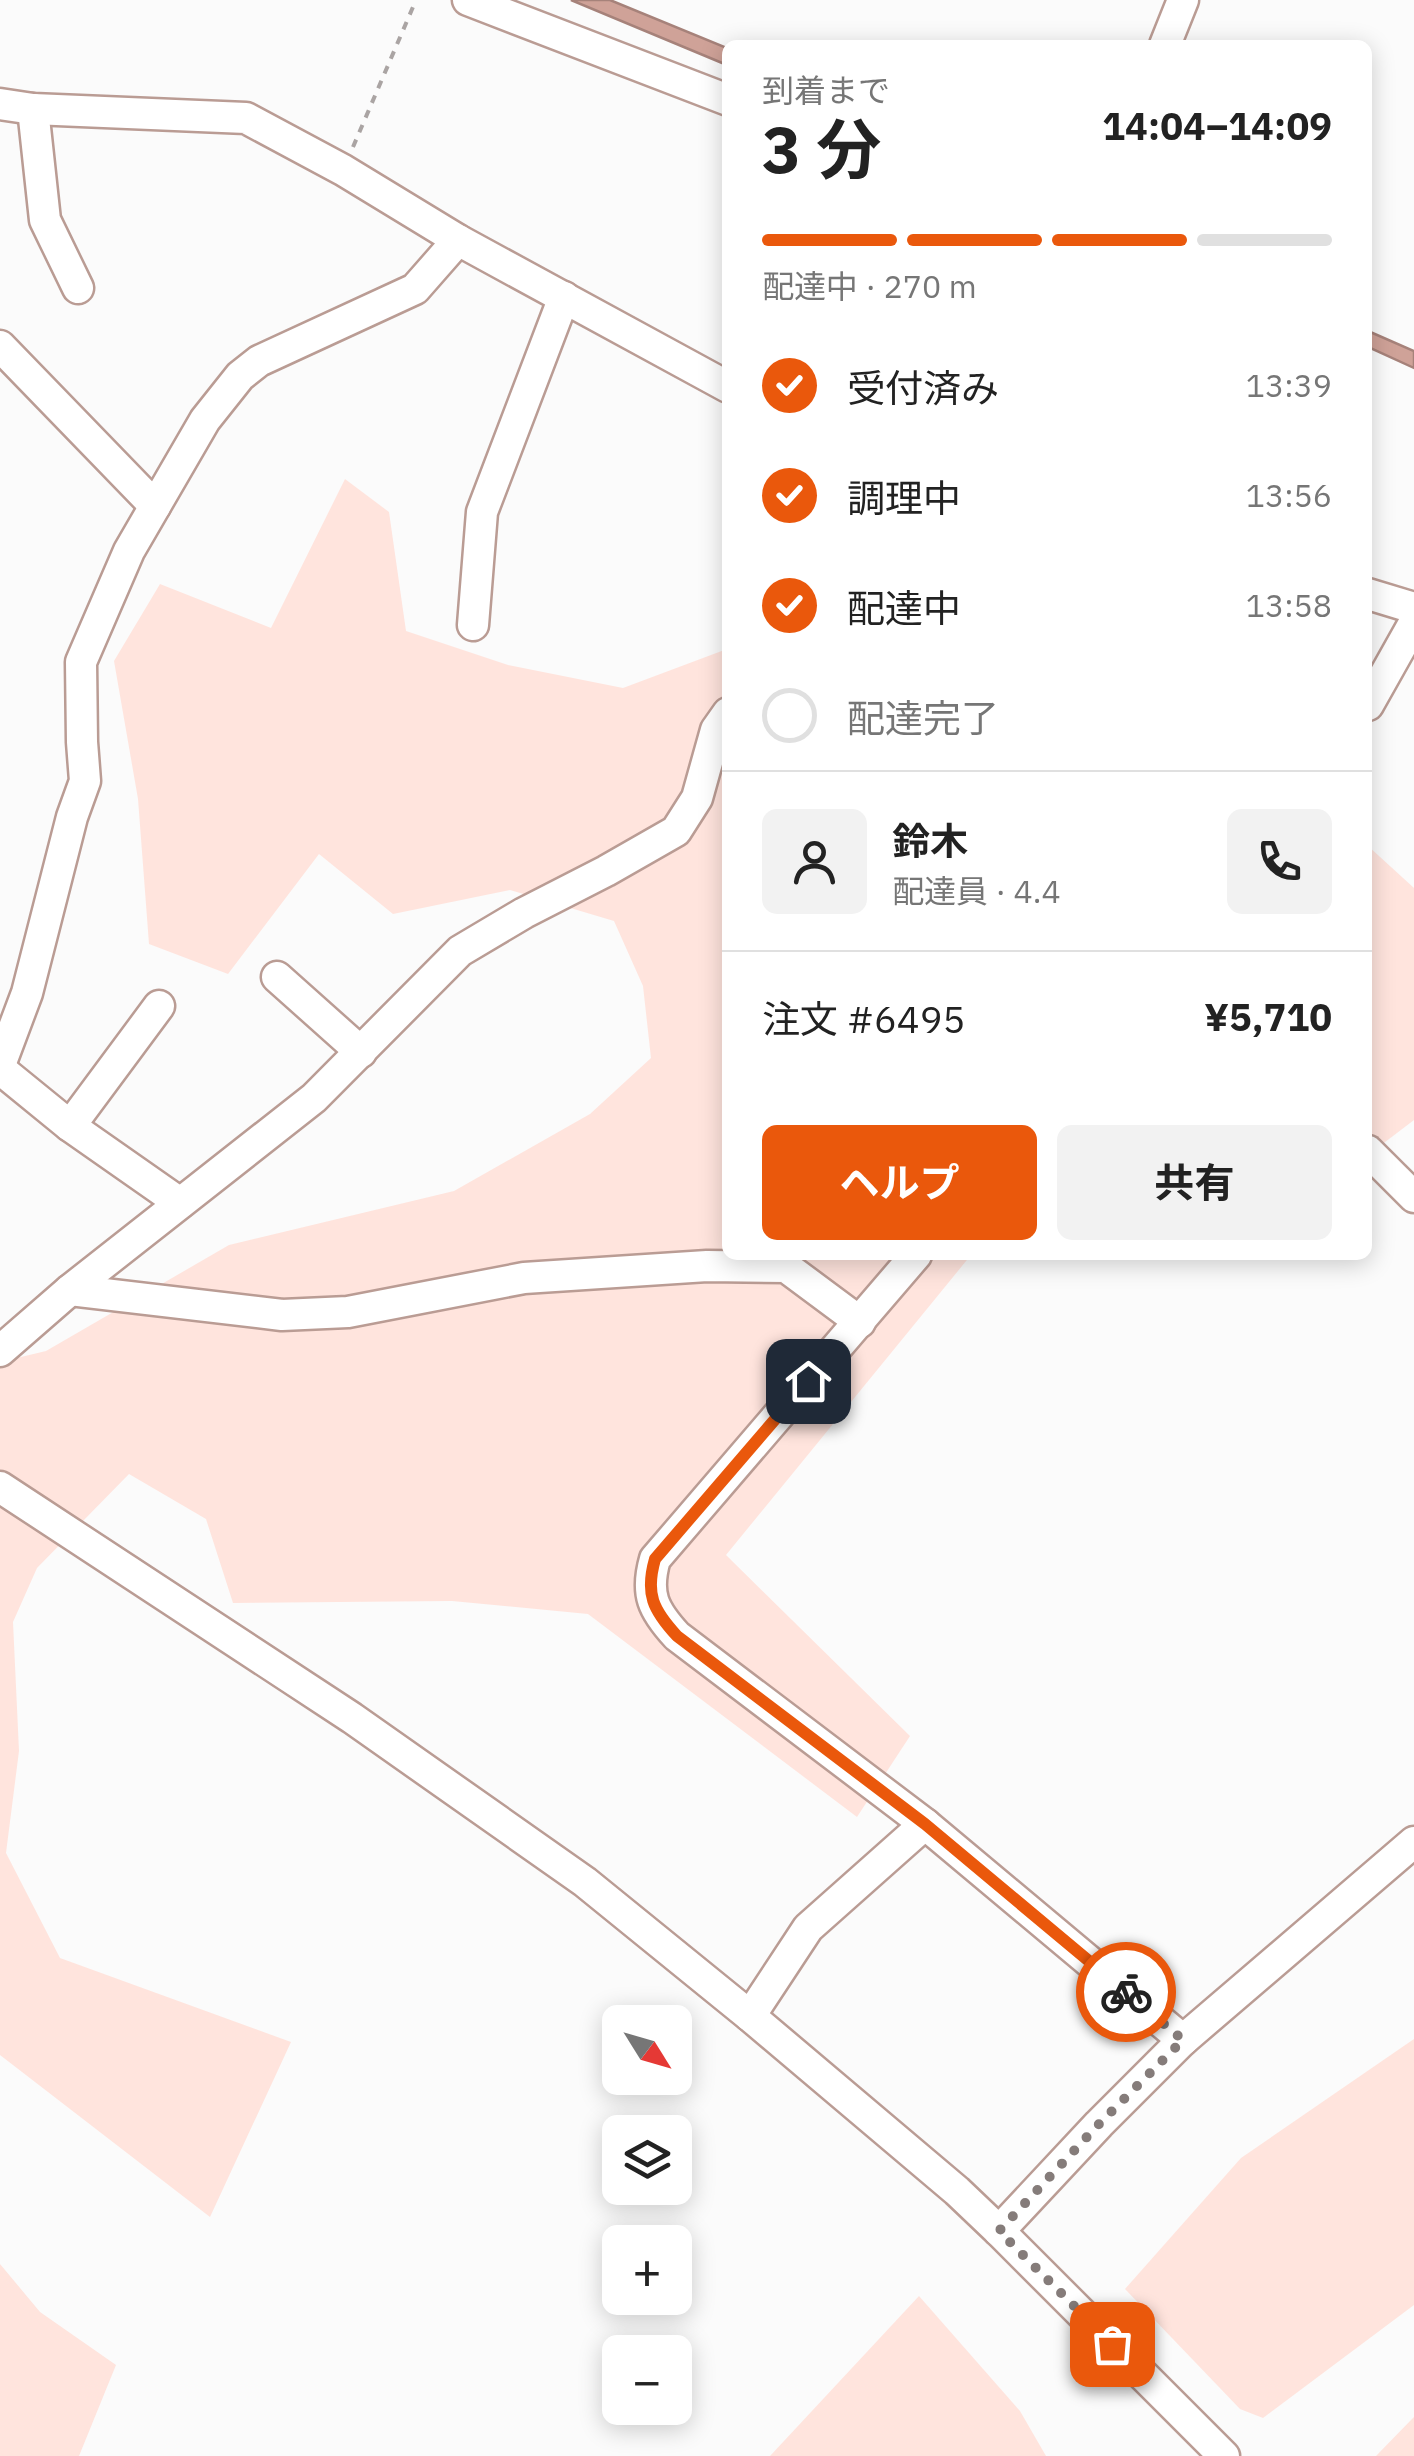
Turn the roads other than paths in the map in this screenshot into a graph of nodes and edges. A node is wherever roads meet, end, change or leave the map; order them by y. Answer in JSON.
{"nodes":[{"id":1,"x":468,"y":0,"type":"edge"},
{"id":2,"x":1183,"y":0,"type":"edge"},
{"id":3,"x":1167,"y":40,"type":"edge"},
{"id":4,"x":722,"y":98,"type":"edge"},
{"id":5,"x":0,"y":104,"type":"edge"},
{"id":6,"x":33,"y":109,"type":"junction"},
{"id":7,"x":458,"y":240,"type":"junction"},
{"id":8,"x":78,"y":288,"type":"dead end"},
{"id":9,"x":564,"y":296,"type":"junction"},
{"id":10,"x":0,"y":346,"type":"edge"},
{"id":11,"x":722,"y":384,"type":"edge"},
{"id":12,"x":155,"y":506,"type":"junction"},
{"id":13,"x":1372,"y":595,"type":"edge"},
{"id":14,"x":1414,"y":608,"type":"edge"},
{"id":15,"x":1414,"y":622,"type":"edge"},
{"id":16,"x":473,"y":624,"type":"dead end"},
{"id":17,"x":1372,"y":698,"type":"edge"},
{"id":18,"x":722,"y":721,"type":"edge"},
{"id":19,"x":276,"y":977,"type":"dead end"},
{"id":20,"x":159,"y":1006,"type":"dead end"},
{"id":21,"x":361,"y":1052,"type":"junction"},
{"id":22,"x":0,"y":1067,"type":"edge"},
{"id":23,"x":70,"y":1126,"type":"junction"},
{"id":24,"x":1372,"y":1155,"type":"edge"},
{"id":25,"x":1414,"y":1197,"type":"edge"},
{"id":26,"x":180,"y":1203,"type":"junction"},
{"id":27,"x":912,"y":1260,"type":"edge"},
{"id":28,"x":70,"y":1290,"type":"junction"},
{"id":29,"x":860,"y":1322,"type":"junction"},
{"id":30,"x":0,"y":1350,"type":"edge"},
{"id":31,"x":0,"y":1488,"type":"edge"},
{"id":32,"x":925,"y":1824,"type":"junction"},
{"id":33,"x":1414,"y":1842,"type":"edge"},
{"id":34,"x":750,"y":2016,"type":"junction"},
{"id":35,"x":1183,"y":2040,"type":"junction"},
{"id":36,"x":999,"y":2231,"type":"junction"},
{"id":37,"x":1224,"y":2456,"type":"edge"}],
"edges":[{"from":1,"to":4,"type":"street"},
{"from":2,"to":3,"type":"street"},
{"from":5,"to":6,"type":"street"},
{"from":6,"to":7,"type":"street"},
{"from":6,"to":8,"type":"street"},
{"from":7,"to":9,"type":"street"},
{"from":7,"to":12,"type":"street"},
{"from":9,"to":11,"type":"street"},
{"from":9,"to":16,"type":"street"},
{"from":10,"to":12,"type":"street"},
{"from":12,"to":22,"type":"street"},
{"from":13,"to":14,"type":"street"},
{"from":15,"to":17,"type":"street"},
{"from":18,"to":21,"type":"street"},
{"from":19,"to":21,"type":"street"},
{"from":20,"to":23,"type":"street"},
{"from":21,"to":26,"type":"street"},
{"from":22,"to":23,"type":"street"},
{"from":23,"to":26,"type":"street"},
{"from":24,"to":25,"type":"street"},
{"from":26,"to":28,"type":"street"},
{"from":27,"to":29,"type":"street"},
{"from":28,"to":29,"type":"street"},
{"from":28,"to":30,"type":"street"},
{"from":29,"to":32,"type":"street"},
{"from":31,"to":34,"type":"street"},
{"from":32,"to":34,"type":"street"},
{"from":32,"to":35,"type":"street"},
{"from":33,"to":35,"type":"street"},
{"from":34,"to":36,"type":"street"},
{"from":35,"to":36,"type":"street"},
{"from":36,"to":37,"type":"street"}]}
